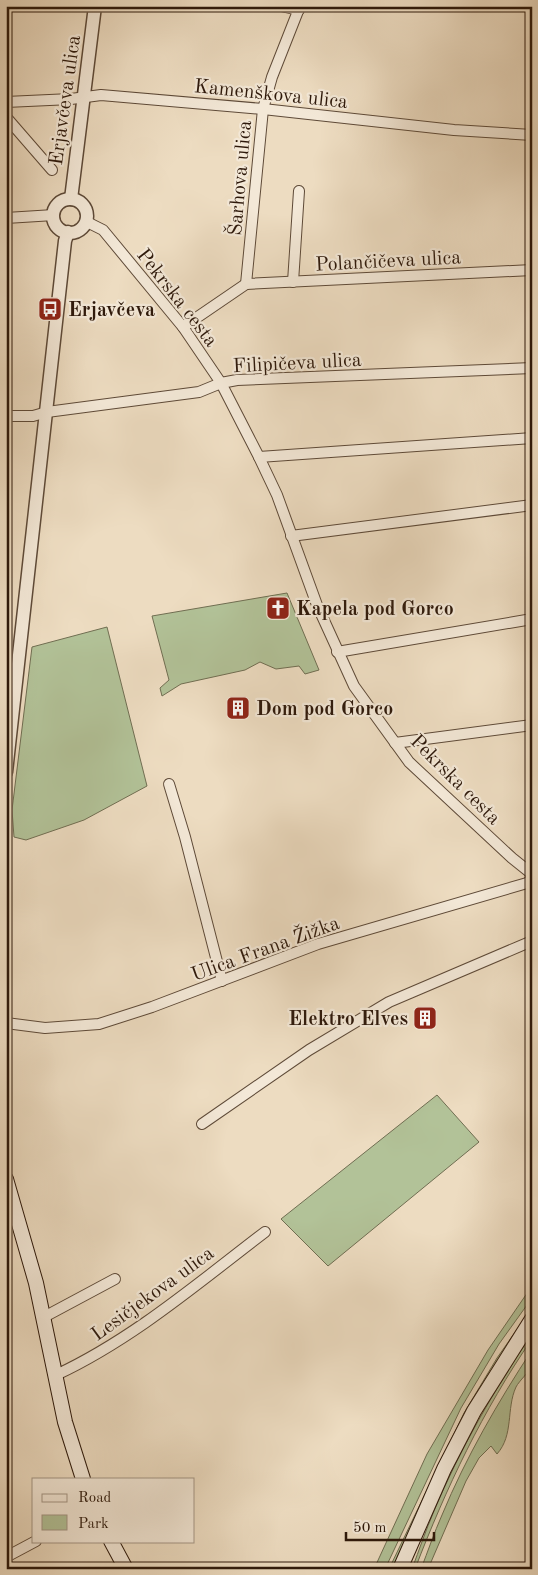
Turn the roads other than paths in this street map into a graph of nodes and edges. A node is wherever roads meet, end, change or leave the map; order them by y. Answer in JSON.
{"nodes":[{"id":1,"x":95,"y":6,"type":"edge"},
{"id":2,"x":281,"y":6,"type":"edge"},
{"id":3,"x":299,"y":8,"type":"edge"},
{"id":4,"x":84,"y":98,"type":"junction"},
{"id":5,"x":6,"y":102,"type":"edge"},
{"id":6,"x":263,"y":109,"type":"junction"},
{"id":7,"x":6,"y":117,"type":"edge"},
{"id":8,"x":532,"y":135,"type":"edge"},
{"id":9,"x":52,"y":170,"type":"dead end"},
{"id":10,"x":299,"y":191,"type":"dead end"},
{"id":11,"x":71,"y":199,"type":"junction"},
{"id":12,"x":54,"y":216,"type":"junction"},
{"id":13,"x":6,"y":218,"type":"edge"},
{"id":14,"x":87,"y":222,"type":"junction"},
{"id":15,"x":68,"y":232,"type":"junction"},
{"id":16,"x":532,"y":270,"type":"edge"},
{"id":17,"x":293,"y":282,"type":"junction"},
{"id":18,"x":246,"y":284,"type":"junction"},
{"id":19,"x":183,"y":326,"type":"junction"},
{"id":20,"x":532,"y":368,"type":"edge"},
{"id":21,"x":221,"y":383,"type":"junction"},
{"id":22,"x":47,"y":412,"type":"junction"},
{"id":23,"x":6,"y":416,"type":"edge"},
{"id":24,"x":532,"y":438,"type":"edge"},
{"id":25,"x":259,"y":456,"type":"junction"},
{"id":26,"x":532,"y":505,"type":"edge"},
{"id":27,"x":292,"y":536,"type":"junction"},
{"id":28,"x":532,"y":619,"type":"edge"},
{"id":29,"x":337,"y":652,"type":"junction"},
{"id":30,"x":532,"y":725,"type":"edge"},
{"id":31,"x":395,"y":743,"type":"junction"},
{"id":32,"x":6,"y":772,"type":"edge"},
{"id":33,"x":169,"y":784,"type":"dead end"},
{"id":34,"x":532,"y":874,"type":"edge"},
{"id":35,"x":532,"y":879,"type":"edge"},
{"id":36,"x":532,"y":942,"type":"edge"},
{"id":37,"x":222,"y":981,"type":"junction"},
{"id":38,"x":6,"y":1023,"type":"edge"},
{"id":39,"x":202,"y":1124,"type":"dead end"},
{"id":40,"x":6,"y":1179,"type":"edge"},
{"id":41,"x":265,"y":1232,"type":"dead end"},
{"id":42,"x":115,"y":1279,"type":"dead end"},
{"id":43,"x":44,"y":1316,"type":"junction"},
{"id":44,"x":532,"y":1319,"type":"edge"},
{"id":45,"x":56,"y":1375,"type":"junction"},
{"id":46,"x":83,"y":1478,"type":"edge"},
{"id":47,"x":34,"y":1542,"type":"edge"},
{"id":48,"x":112,"y":1542,"type":"edge"},
{"id":49,"x":6,"y":1557,"type":"edge"},
{"id":50,"x":126,"y":1569,"type":"edge"},
{"id":51,"x":400,"y":1569,"type":"edge"}],
"edges":[{"from":1,"to":4,"type":"street","name":"Erjavčeva ulica"},
{"from":2,"to":3,"type":"street"},
{"from":3,"to":6,"type":"street","name":"Šarhova ulica"},
{"from":4,"to":5,"type":"street","name":"Kamenškova ulica"},
{"from":4,"to":6,"type":"street","name":"Kamenškova ulica"},
{"from":4,"to":11,"type":"street","name":"Erjavčeva ulica"},
{"from":6,"to":8,"type":"street","name":"Kamenškova ulica"},
{"from":6,"to":18,"type":"street","name":"Šarhova ulica"},
{"from":7,"to":9,"type":"street"},
{"from":10,"to":17,"type":"street"},
{"from":11,"to":12,"type":"street"},
{"from":11,"to":14,"type":"street"},
{"from":12,"to":13,"type":"street"},
{"from":12,"to":15,"type":"street"},
{"from":14,"to":15,"type":"street"},
{"from":14,"to":19,"type":"street","name":"Pekrska cesta"},
{"from":15,"to":22,"type":"street"},
{"from":16,"to":17,"type":"street","name":"Polančičeva ulica"},
{"from":17,"to":18,"type":"street","name":"Polančičeva ulica"},
{"from":18,"to":19,"type":"street"},
{"from":19,"to":21,"type":"street","name":"Pekrska cesta"},
{"from":20,"to":21,"type":"street","name":"Filipičeva ulica"},
{"from":21,"to":22,"type":"street","name":"Filipičeva ulica"},
{"from":21,"to":25,"type":"street","name":"Pekrska cesta"},
{"from":22,"to":23,"type":"street","name":"Filipičeva ulica"},
{"from":22,"to":32,"type":"street"},
{"from":24,"to":25,"type":"street"},
{"from":25,"to":27,"type":"street","name":"Pekrska cesta"},
{"from":26,"to":27,"type":"street"},
{"from":27,"to":29,"type":"street","name":"Pekrska cesta"},
{"from":28,"to":29,"type":"street"},
{"from":29,"to":31,"type":"street","name":"Pekrska cesta"},
{"from":30,"to":31,"type":"street"},
{"from":31,"to":34,"type":"street","name":"Pekrska cesta"},
{"from":33,"to":37,"type":"street"},
{"from":35,"to":37,"type":"street","name":"Ulica Frana Žižka"},
{"from":36,"to":39,"type":"street"},
{"from":37,"to":38,"type":"street","name":"Ulica Frana Žižka"},
{"from":40,"to":43,"type":"main road"},
{"from":41,"to":45,"type":"street","name":"Lesičjekova ulica"},
{"from":42,"to":43,"type":"street"},
{"from":43,"to":45,"type":"main road"},
{"from":44,"to":51,"type":"main road"},
{"from":45,"to":46,"type":"main road"},
{"from":47,"to":49,"type":"street"},
{"from":48,"to":50,"type":"main road"}]}
